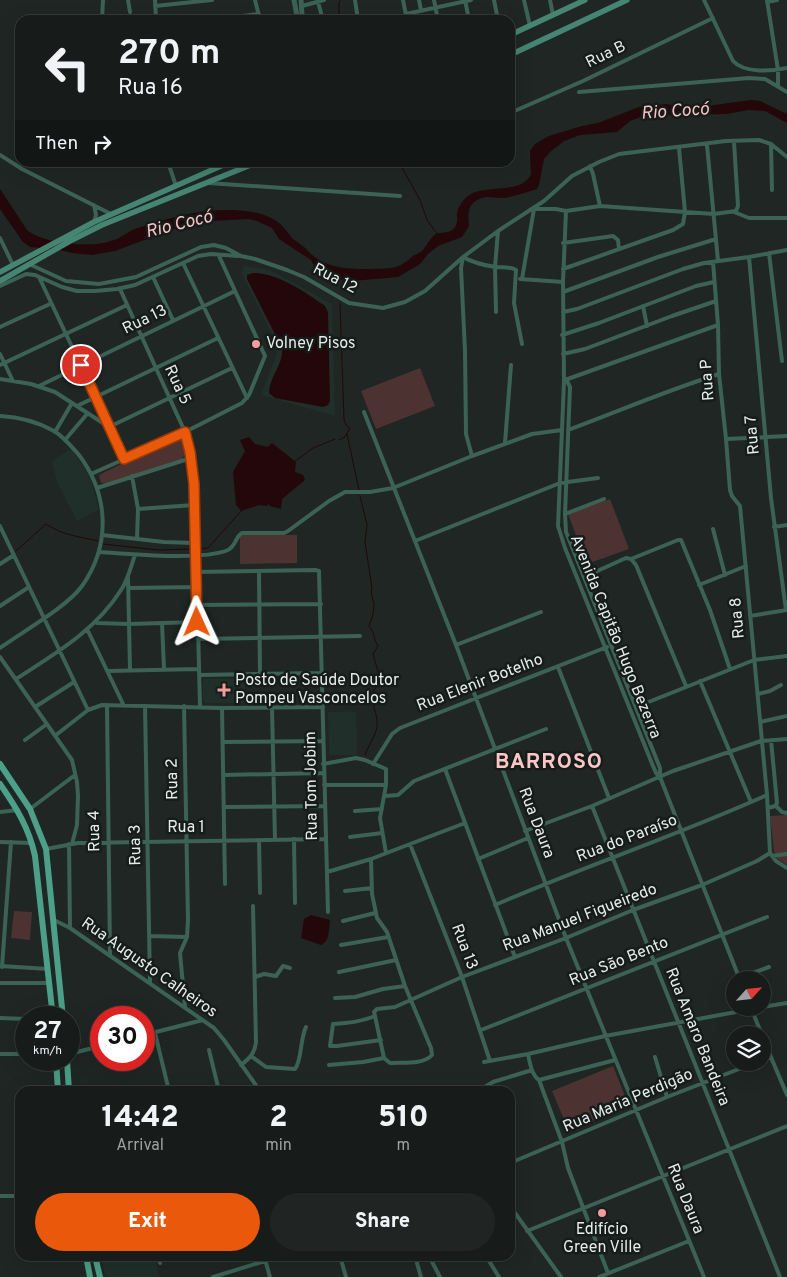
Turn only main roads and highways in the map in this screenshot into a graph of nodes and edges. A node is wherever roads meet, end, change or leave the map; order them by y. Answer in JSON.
{"nodes":[{"id":1,"x":586,"y":0,"type":"edge"},
{"id":2,"x":627,"y":0,"type":"edge"},
{"id":3,"x":515,"y":34,"type":"edge"},
{"id":4,"x":515,"y":54,"type":"edge"},
{"id":5,"x":219,"y":167,"type":"edge"},
{"id":6,"x":246,"y":167,"type":"edge"},
{"id":7,"x":67,"y":238,"type":"junction"},
{"id":8,"x":0,"y":272,"type":"edge"},
{"id":9,"x":0,"y":281,"type":"edge"},
{"id":10,"x":0,"y":764,"type":"edge"},
{"id":11,"x":1,"y":787,"type":"edge"},
{"id":12,"x":61,"y":998,"type":"junction"},
{"id":13,"x":50,"y":999,"type":"junction"},
{"id":14,"x":51,"y":1006,"type":"edge"},
{"id":15,"x":62,"y":1006,"type":"edge"},
{"id":16,"x":57,"y":1071,"type":"edge"},
{"id":17,"x":68,"y":1071,"type":"edge"},
{"id":18,"x":58,"y":1086,"type":"edge"},
{"id":19,"x":69,"y":1086,"type":"edge"},
{"id":20,"x":87,"y":1261,"type":"edge"},
{"id":21,"x":96,"y":1261,"type":"edge"},
{"id":22,"x":90,"y":1277,"type":"edge"},
{"id":23,"x":100,"y":1277,"type":"edge"}],
"edges":[{"from":1,"to":3,"type":"main road"},
{"from":2,"to":4,"type":"main road"},
{"from":5,"to":7,"type":"main road"},
{"from":6,"to":7,"type":"main road"},
{"from":7,"to":8,"type":"main road"},
{"from":7,"to":9,"type":"main road"},
{"from":10,"to":12,"type":"main road"},
{"from":11,"to":13,"type":"main road"},
{"from":12,"to":13,"type":"main road"},
{"from":12,"to":15,"type":"main road"},
{"from":13,"to":14,"type":"main road"},
{"from":16,"to":18,"type":"main road"},
{"from":17,"to":19,"type":"main road"},
{"from":20,"to":22,"type":"main road"},
{"from":21,"to":23,"type":"main road"}]}
